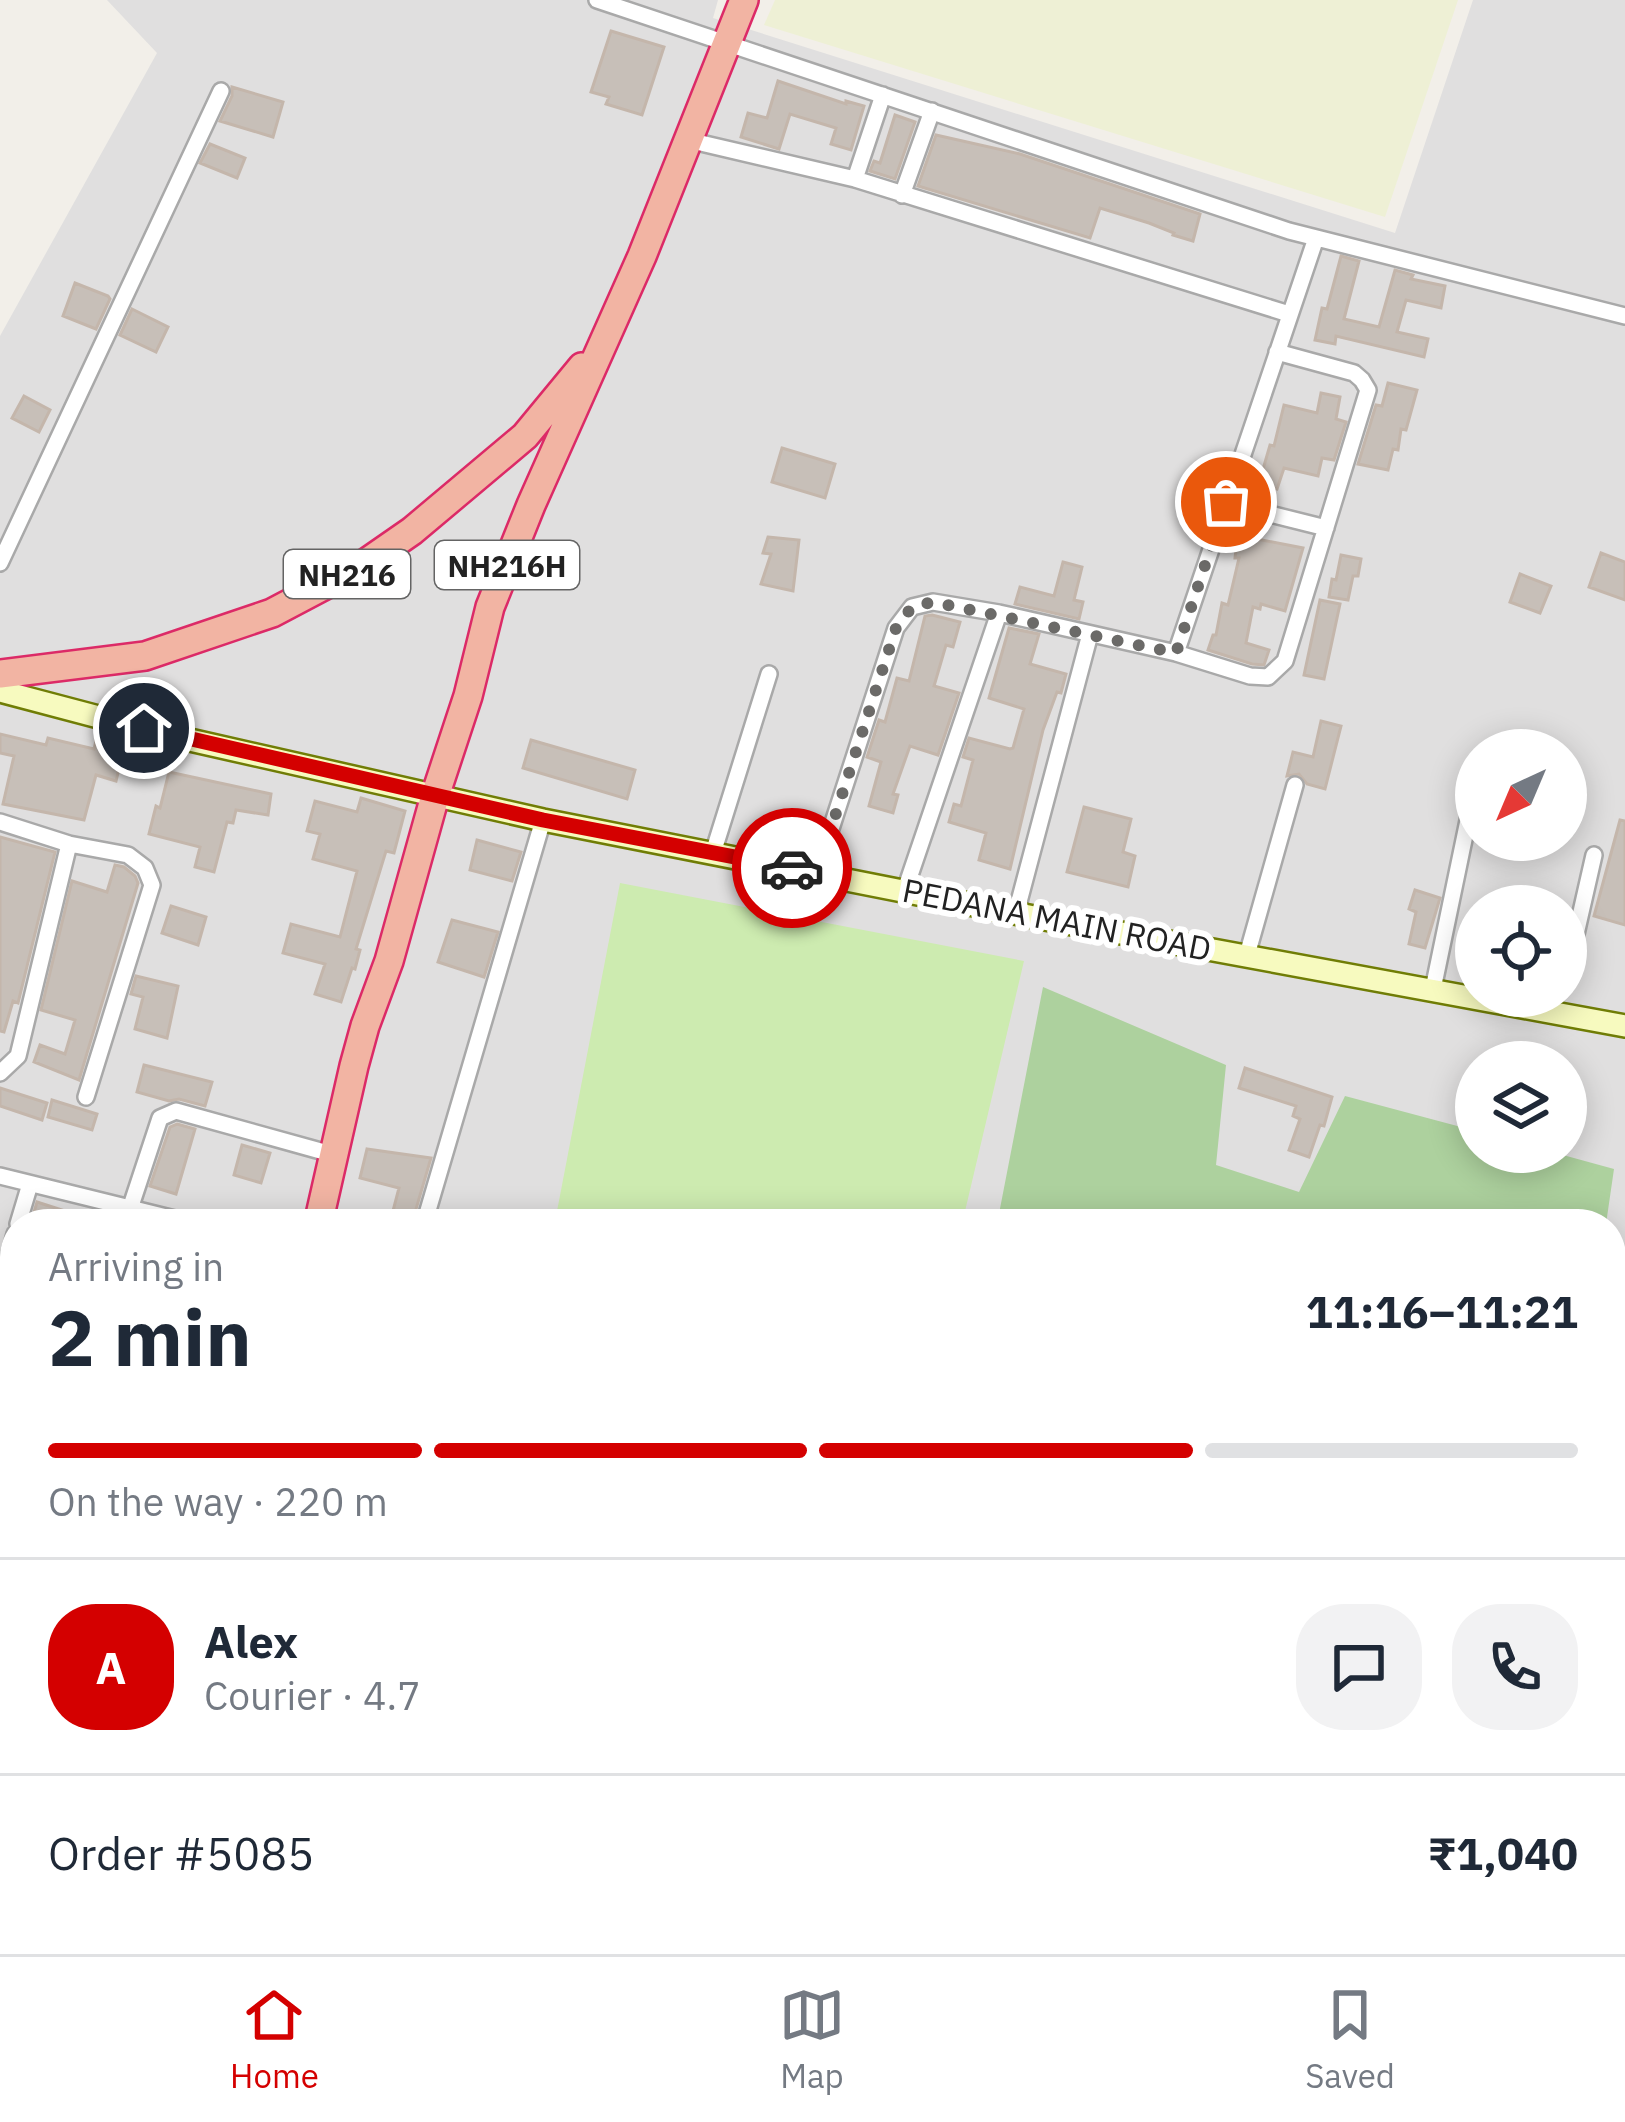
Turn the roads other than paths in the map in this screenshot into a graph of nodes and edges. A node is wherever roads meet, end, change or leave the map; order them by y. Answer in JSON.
{"nodes":[{"id":1,"x":597,"y":0,"type":"edge"},
{"id":2,"x":744,"y":0,"type":"edge"},
{"id":3,"x":728,"y":43,"type":"junction"},
{"id":4,"x":221,"y":91,"type":"dead end"},
{"id":5,"x":883,"y":94,"type":"junction"},
{"id":6,"x":932,"y":111,"type":"junction"},
{"id":7,"x":688,"y":140,"type":"junction"},
{"id":8,"x":855,"y":179,"type":"junction"},
{"id":9,"x":902,"y":195,"type":"junction"},
{"id":10,"x":1316,"y":238,"type":"junction"},
{"id":11,"x":1289,"y":314,"type":"junction"},
{"id":12,"x":1625,"y":316,"type":"edge"},
{"id":13,"x":602,"y":343,"type":"junction"},
{"id":14,"x":1276,"y":352,"type":"junction"},
{"id":15,"x":1226,"y":502,"type":"junction"},
{"id":16,"x":1325,"y":528,"type":"junction"},
{"id":17,"x":0,"y":563,"type":"edge"},
{"id":18,"x":999,"y":614,"type":"junction"},
{"id":19,"x":1090,"y":634,"type":"junction"},
{"id":20,"x":1176,"y":653,"type":"junction"},
{"id":21,"x":0,"y":674,"type":"edge"},
{"id":22,"x":769,"y":674,"type":"dead end"},
{"id":23,"x":0,"y":691,"type":"edge"},
{"id":24,"x":1295,"y":785,"type":"dead end"},
{"id":25,"x":435,"y":796,"type":"junction"},
{"id":26,"x":543,"y":820,"type":"junction"},
{"id":27,"x":0,"y":822,"type":"edge"},
{"id":28,"x":69,"y":844,"type":"junction"},
{"id":29,"x":713,"y":853,"type":"junction"},
{"id":30,"x":1594,"y":855,"type":"dead end"},
{"id":31,"x":1459,"y":861,"type":"edge"},
{"id":32,"x":817,"y":872,"type":"junction"},
{"id":33,"x":1587,"y":886,"type":"edge"},
{"id":34,"x":905,"y":890,"type":"junction"},
{"id":35,"x":1016,"y":914,"type":"junction"},
{"id":36,"x":1247,"y":955,"type":"junction"},
{"id":37,"x":1432,"y":989,"type":"junction"},
{"id":38,"x":1455,"y":992,"type":"edge"},
{"id":39,"x":1587,"y":1014,"type":"edge"},
{"id":40,"x":1625,"y":1026,"type":"edge"},
{"id":41,"x":0,"y":1073,"type":"edge"},
{"id":42,"x":86,"y":1097,"type":"dead end"},
{"id":43,"x":335,"y":1155,"type":"junction"},
{"id":44,"x":0,"y":1176,"type":"edge"},
{"id":45,"x":30,"y":1184,"type":"junction"},
{"id":46,"x":22,"y":1209,"type":"edge"},
{"id":47,"x":106,"y":1209,"type":"edge"},
{"id":48,"x":129,"y":1209,"type":"edge"},
{"id":49,"x":322,"y":1209,"type":"edge"},
{"id":50,"x":428,"y":1209,"type":"edge"}],
"edges":[{"from":1,"to":3,"type":"street"},
{"from":2,"to":3,"type":"highway","number":"NH216"},
{"from":3,"to":5,"type":"street"},
{"from":3,"to":7,"type":"highway","number":"NH216"},
{"from":4,"to":17,"type":"street"},
{"from":5,"to":6,"type":"street"},
{"from":5,"to":8,"type":"street"},
{"from":6,"to":9,"type":"street"},
{"from":6,"to":10,"type":"street"},
{"from":7,"to":8,"type":"street"},
{"from":7,"to":13,"type":"highway","number":"NH216"},
{"from":8,"to":9,"type":"street"},
{"from":9,"to":11,"type":"street"},
{"from":10,"to":11,"type":"street"},
{"from":10,"to":12,"type":"street"},
{"from":11,"to":14,"type":"street"},
{"from":13,"to":21,"type":"highway","number":"NH216"},
{"from":13,"to":25,"type":"highway","number":"NH216H"},
{"from":14,"to":15,"type":"street"},
{"from":14,"to":16,"type":"street"},
{"from":15,"to":16,"type":"street"},
{"from":15,"to":20,"type":"street"},
{"from":16,"to":20,"type":"street"},
{"from":18,"to":19,"type":"street"},
{"from":18,"to":32,"type":"street"},
{"from":18,"to":34,"type":"street"},
{"from":19,"to":20,"type":"street"},
{"from":19,"to":35,"type":"street"},
{"from":22,"to":29,"type":"street"},
{"from":23,"to":25,"type":"main road","name":"PEDANA MAIN ROAD"},
{"from":24,"to":36,"type":"street"},
{"from":25,"to":26,"type":"main road","name":"PEDANA MAIN ROAD"},
{"from":25,"to":43,"type":"highway","number":"NH216H"},
{"from":26,"to":29,"type":"main road","name":"PEDANA MAIN ROAD"},
{"from":26,"to":50,"type":"street"},
{"from":27,"to":28,"type":"street"},
{"from":28,"to":41,"type":"street"},
{"from":28,"to":42,"type":"street"},
{"from":29,"to":32,"type":"main road","name":"PEDANA MAIN ROAD"},
{"from":30,"to":33,"type":"street"},
{"from":31,"to":37,"type":"street"},
{"from":32,"to":34,"type":"main road","name":"PEDANA MAIN ROAD"},
{"from":34,"to":35,"type":"main road","name":"PEDANA MAIN ROAD"},
{"from":35,"to":36,"type":"main road","name":"PEDANA MAIN ROAD"},
{"from":36,"to":37,"type":"main road","name":"PEDANA MAIN ROAD"},
{"from":37,"to":38,"type":"main road","name":"PEDANA MAIN ROAD"},
{"from":39,"to":40,"type":"main road","name":"PEDANA MAIN ROAD"},
{"from":43,"to":48,"type":"street"},
{"from":43,"to":49,"type":"highway","number":"NH216H"},
{"from":44,"to":45,"type":"street"},
{"from":45,"to":46,"type":"street"},
{"from":45,"to":47,"type":"street"}]}
